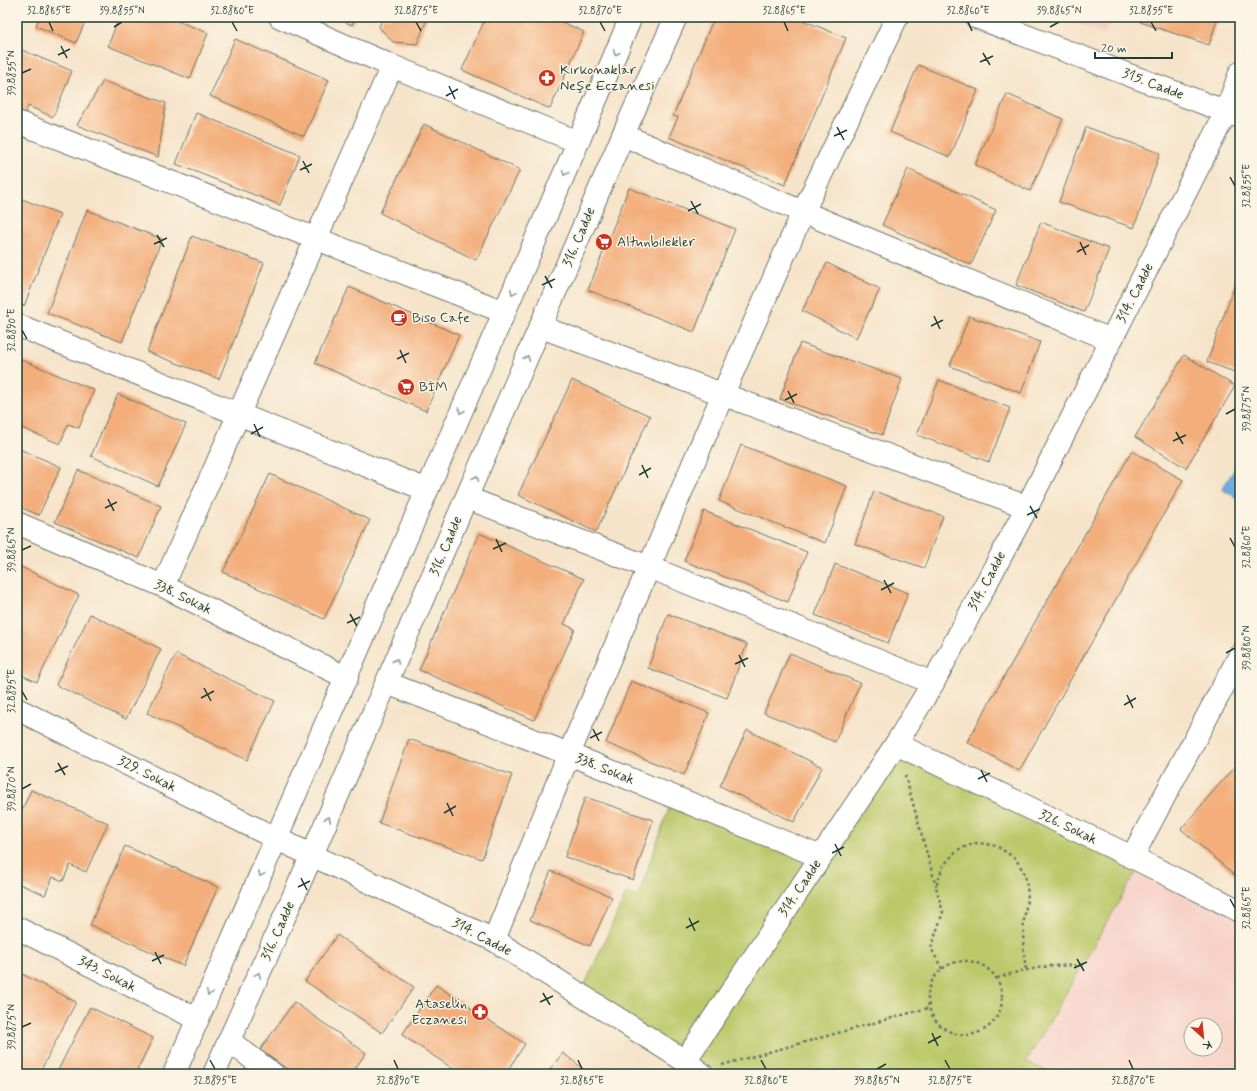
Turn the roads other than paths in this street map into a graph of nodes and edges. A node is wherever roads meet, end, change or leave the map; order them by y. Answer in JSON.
{"nodes":[{"id":1,"x":280,"y":17,"type":"edge"},
{"id":2,"x":631,"y":17,"type":"edge"},
{"id":3,"x":676,"y":17,"type":"edge"},
{"id":4,"x":897,"y":17,"type":"edge"},
{"id":5,"x":976,"y":17,"type":"edge"},
{"id":6,"x":392,"y":66,"type":"junction"},
{"id":7,"x":1240,"y":73,"type":"edge"},
{"id":8,"x":1233,"y":114,"type":"edge"},
{"id":9,"x":17,"y":122,"type":"edge"},
{"id":10,"x":623,"y":135,"type":"junction"},
{"id":11,"x":578,"y":142,"type":"junction"},
{"id":12,"x":803,"y":212,"type":"junction"},
{"id":13,"x":316,"y":239,"type":"junction"},
{"id":14,"x":504,"y":312,"type":"junction"},
{"id":15,"x":17,"y":325,"type":"edge"},
{"id":16,"x":541,"y":327,"type":"junction"},
{"id":17,"x":1111,"y":340,"type":"junction"},
{"id":18,"x":723,"y":394,"type":"junction"},
{"id":19,"x":239,"y":414,"type":"junction"},
{"id":20,"x":427,"y":490,"type":"junction"},
{"id":21,"x":467,"y":498,"type":"junction"},
{"id":22,"x":1027,"y":507,"type":"junction"},
{"id":23,"x":17,"y":523,"type":"edge"},
{"id":24,"x":649,"y":568,"type":"junction"},
{"id":25,"x":163,"y":586,"type":"junction"},
{"id":26,"x":1240,"y":655,"type":"edge"},
{"id":27,"x":347,"y":678,"type":"junction"},
{"id":28,"x":387,"y":683,"type":"junction"},
{"id":29,"x":932,"y":683,"type":"junction"},
{"id":30,"x":17,"y":709,"type":"edge"},
{"id":31,"x":896,"y":744,"type":"junction"},
{"id":32,"x":568,"y":754,"type":"junction"},
{"id":33,"x":277,"y":839,"type":"junction"},
{"id":34,"x":312,"y":855,"type":"junction"},
{"id":35,"x":821,"y":857,"type":"junction"},
{"id":36,"x":1132,"y":857,"type":"junction"},
{"id":37,"x":1240,"y":911,"type":"edge"},
{"id":38,"x":17,"y":928,"type":"edge"},
{"id":39,"x":494,"y":940,"type":"junction"},
{"id":40,"x":197,"y":1019,"type":"junction"},
{"id":41,"x":229,"y":1041,"type":"junction"},
{"id":42,"x":695,"y":1069,"type":"edge"},
{"id":43,"x":174,"y":1074,"type":"edge"},
{"id":44,"x":214,"y":1074,"type":"edge"},
{"id":45,"x":273,"y":1074,"type":"edge"}],
"edges":[{"from":1,"to":6,"type":"street"},
{"from":2,"to":11,"type":"street","one_way":true},
{"from":3,"to":10,"type":"street","name":"316. Cadde"},
{"from":4,"to":12,"type":"street"},
{"from":5,"to":8,"type":"street","name":"315. Cadde"},
{"from":6,"to":11,"type":"street"},
{"from":6,"to":13,"type":"street"},
{"from":7,"to":8,"type":"street","name":"314. Cadde"},
{"from":8,"to":17,"type":"street","name":"314. Cadde"},
{"from":9,"to":13,"type":"street"},
{"from":10,"to":12,"type":"street"},
{"from":10,"to":16,"type":"street","name":"316. Cadde"},
{"from":11,"to":14,"type":"street","one_way":true},
{"from":12,"to":17,"type":"street"},
{"from":12,"to":18,"type":"street"},
{"from":13,"to":14,"type":"street"},
{"from":13,"to":19,"type":"street"},
{"from":14,"to":20,"type":"street","one_way":true},
{"from":15,"to":19,"type":"street"},
{"from":16,"to":18,"type":"street"},
{"from":21,"to":16,"type":"street","name":"316. Cadde","one_way":true},
{"from":17,"to":22,"type":"street","name":"314. Cadde"},
{"from":18,"to":22,"type":"street"},
{"from":18,"to":24,"type":"street"},
{"from":19,"to":20,"type":"street"},
{"from":19,"to":25,"type":"street"},
{"from":20,"to":27,"type":"street"},
{"from":21,"to":24,"type":"street"},
{"from":28,"to":21,"type":"street","name":"316. Cadde","one_way":true},
{"from":22,"to":29,"type":"street","name":"314. Cadde"},
{"from":23,"to":25,"type":"street","name":"338. Sokak"},
{"from":24,"to":29,"type":"street"},
{"from":24,"to":32,"type":"street"},
{"from":25,"to":27,"type":"street","name":"338. Sokak"},
{"from":26,"to":36,"type":"street"},
{"from":27,"to":33,"type":"street"},
{"from":28,"to":32,"type":"street","name":"338. Sokak"},
{"from":34,"to":28,"type":"street","name":"316. Cadde","one_way":true},
{"from":29,"to":31,"type":"street","name":"314. Cadde"},
{"from":30,"to":33,"type":"street","name":"329. Sokak"},
{"from":31,"to":35,"type":"street","name":"314. Cadde"},
{"from":31,"to":36,"type":"street","name":"326. Sokak"},
{"from":32,"to":35,"type":"street","name":"338. Sokak"},
{"from":32,"to":39,"type":"street"},
{"from":33,"to":34,"type":"street","name":"329. Sokak"},
{"from":33,"to":40,"type":"street","one_way":true},
{"from":34,"to":39,"type":"street","name":"314. Cadde"},
{"from":41,"to":34,"type":"street","name":"316. Cadde","one_way":true},
{"from":35,"to":42,"type":"street","name":"314. Cadde"},
{"from":36,"to":37,"type":"street","name":"326. Sokak"},
{"from":38,"to":40,"type":"street","name":"343. Sokak"},
{"from":39,"to":42,"type":"street","name":"314. Cadde"},
{"from":40,"to":43,"type":"street"},
{"from":41,"to":44,"type":"street","name":"316. Cadde"},
{"from":41,"to":45,"type":"street"}]}
